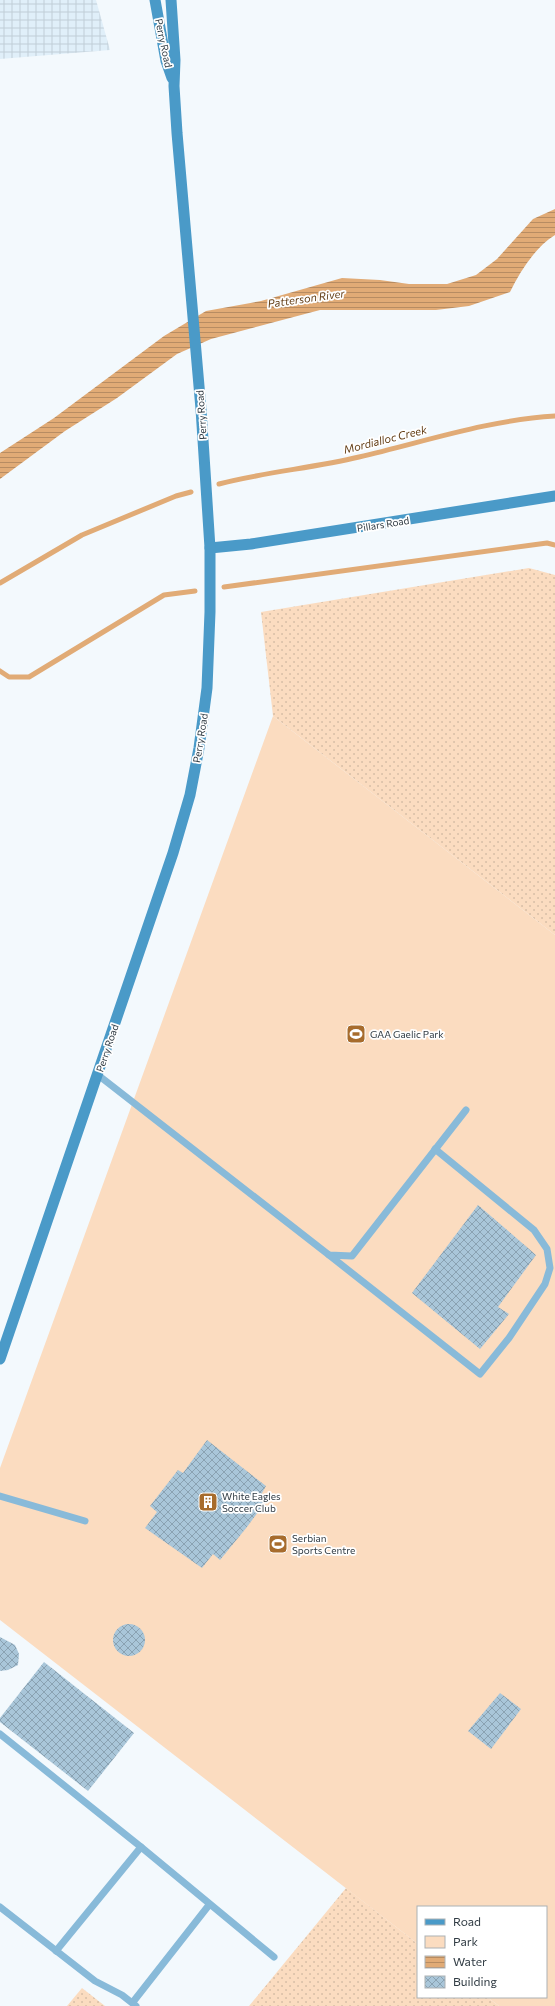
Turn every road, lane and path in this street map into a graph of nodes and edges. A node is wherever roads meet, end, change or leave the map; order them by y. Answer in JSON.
{"nodes":[{"id":1,"x":155,"y":0,"type":"edge"},
{"id":2,"x":171,"y":0,"type":"edge"},
{"id":3,"x":174,"y":86,"type":"junction"},
{"id":4,"x":555,"y":496,"type":"edge"},
{"id":5,"x":210,"y":548,"type":"junction"},
{"id":6,"x":98,"y":1076,"type":"junction"},
{"id":7,"x":466,"y":1110,"type":"dead end"},
{"id":8,"x":435,"y":1148,"type":"junction"},
{"id":9,"x":329,"y":1255,"type":"junction"},
{"id":10,"x":0,"y":1359,"type":"edge"},
{"id":11,"x":0,"y":1496,"type":"edge"},
{"id":12,"x":85,"y":1521,"type":"dead end"},
{"id":13,"x":0,"y":1734,"type":"edge"},
{"id":14,"x":141,"y":1847,"type":"junction"},
{"id":15,"x":209,"y":1905,"type":"junction"},
{"id":16,"x":0,"y":1907,"type":"edge"},
{"id":17,"x":56,"y":1951,"type":"junction"},
{"id":18,"x":274,"y":1957,"type":"dead end"},
{"id":19,"x":134,"y":2004,"type":"edge"}],
"edges":[{"from":1,"to":3,"type":"main road","name":"Perry Road"},
{"from":2,"to":3,"type":"main road","name":"Perry Road"},
{"from":3,"to":5,"type":"main road","name":"Perry Road"},
{"from":4,"to":5,"type":"main road","name":"Pillars Road"},
{"from":5,"to":6,"type":"main road","name":"Perry Road"},
{"from":6,"to":9,"type":"lane"},
{"from":6,"to":10,"type":"main road","name":"Perry Road"},
{"from":7,"to":8,"type":"lane"},
{"from":8,"to":9,"type":"lane"},
{"from":8,"to":9,"type":"lane"},
{"from":11,"to":12,"type":"lane"},
{"from":13,"to":14,"type":"lane"},
{"from":14,"to":15,"type":"lane"},
{"from":14,"to":17,"type":"lane"},
{"from":15,"to":18,"type":"lane"},
{"from":15,"to":19,"type":"lane"},
{"from":16,"to":17,"type":"lane"},
{"from":17,"to":19,"type":"lane"}]}
